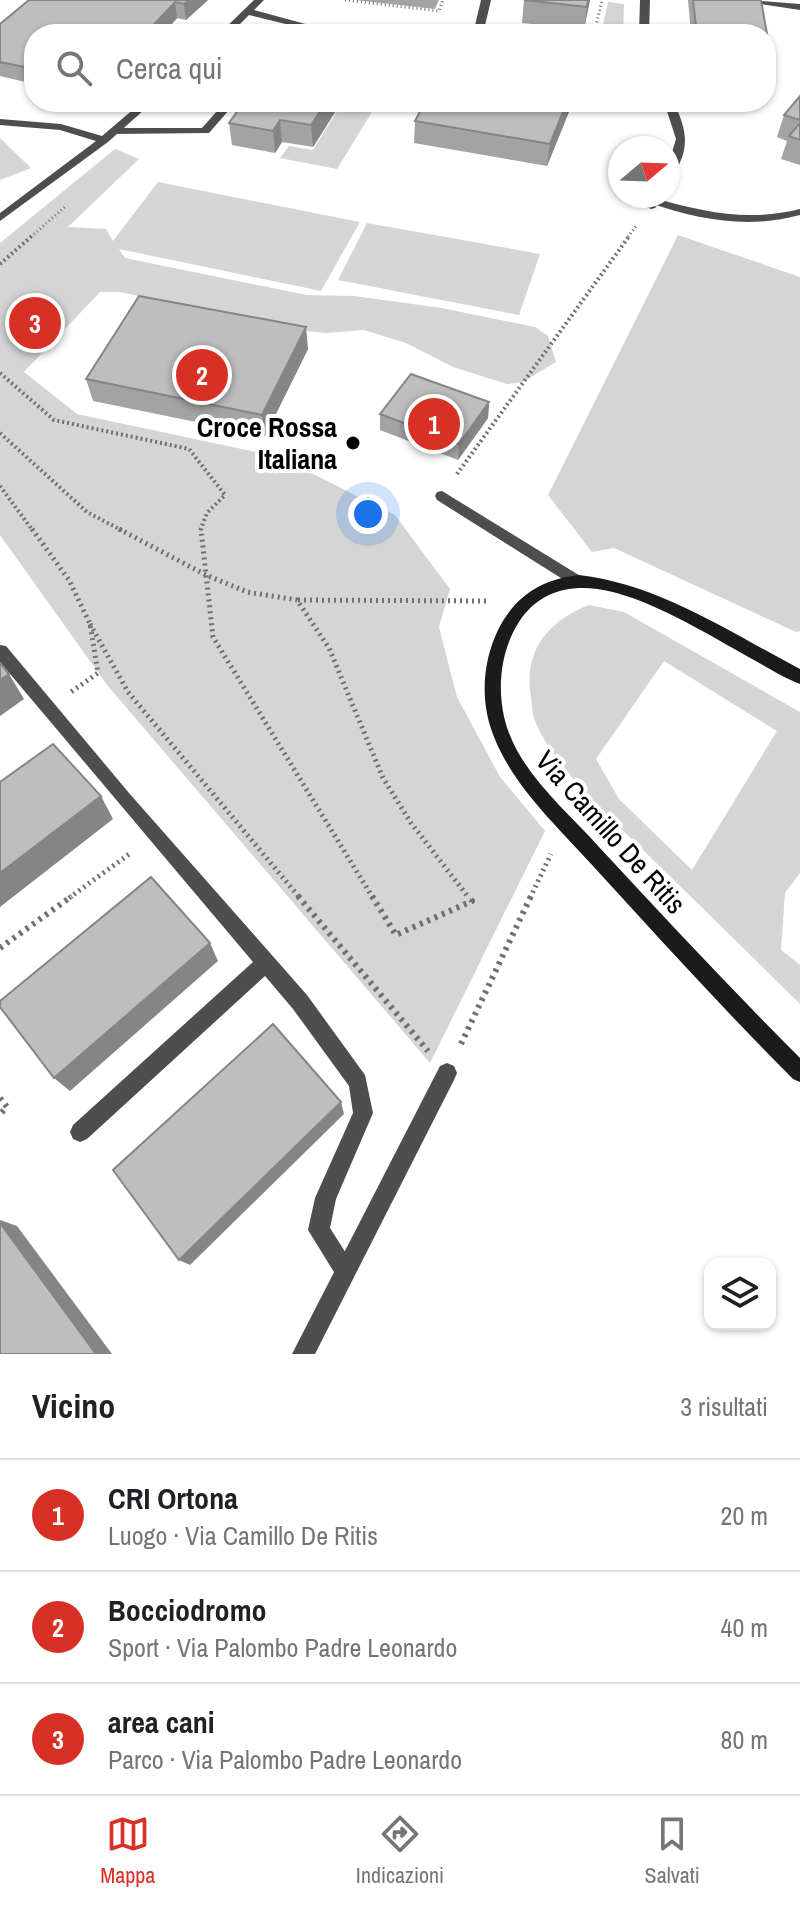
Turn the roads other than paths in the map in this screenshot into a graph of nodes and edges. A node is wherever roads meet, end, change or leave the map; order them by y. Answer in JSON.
{"nodes":[{"id":1,"x":259,"y":0,"type":"edge"},
{"id":2,"x":486,"y":0,"type":"edge"},
{"id":3,"x":645,"y":0,"type":"edge"},
{"id":4,"x":754,"y":0,"type":"edge"},
{"id":5,"x":800,"y":7,"type":"edge"},
{"id":6,"x":247,"y":11,"type":"junction"},
{"id":7,"x":234,"y":24,"type":"edge"},
{"id":8,"x":298,"y":24,"type":"edge"},
{"id":9,"x":480,"y":24,"type":"edge"},
{"id":10,"x":644,"y":24,"type":"edge"},
{"id":11,"x":136,"y":112,"type":"edge"},
{"id":12,"x":222,"y":112,"type":"edge"},
{"id":13,"x":673,"y":112,"type":"edge"},
{"id":14,"x":0,"y":122,"type":"edge"},
{"id":15,"x":114,"y":131,"type":"junction"},
{"id":16,"x":104,"y":140,"type":"junction"},
{"id":17,"x":680,"y":156,"type":"edge"},
{"id":18,"x":680,"y":207,"type":"edge"},
{"id":19,"x":800,"y":212,"type":"edge"},
{"id":20,"x":0,"y":218,"type":"edge"},
{"id":21,"x":442,"y":496,"type":"road end"},
{"id":22,"x":577,"y":581,"type":"junction"},
{"id":23,"x":0,"y":651,"type":"edge"},
{"id":24,"x":800,"y":677,"type":"edge"},
{"id":25,"x":266,"y":962,"type":"junction"},
{"id":26,"x":800,"y":1072,"type":"edge"},
{"id":27,"x":447,"y":1073,"type":"road end"},
{"id":28,"x":80,"y":1132,"type":"dead end"},
{"id":29,"x":345,"y":1269,"type":"junction"},
{"id":30,"x":303,"y":1354,"type":"edge"}],
"edges":[{"from":1,"to":6,"type":"street"},
{"from":2,"to":9,"type":"street"},
{"from":3,"to":10,"type":"street"},
{"from":4,"to":5,"type":"street"},
{"from":6,"to":7,"type":"street"},
{"from":6,"to":8,"type":"street"},
{"from":11,"to":15,"type":"street"},
{"from":12,"to":15,"type":"street"},
{"from":13,"to":17,"type":"street"},
{"from":14,"to":16,"type":"street"},
{"from":15,"to":16,"type":"street"},
{"from":16,"to":20,"type":"street"},
{"from":18,"to":19,"type":"street"},
{"from":21,"to":22,"type":"street"},
{"from":22,"to":24,"type":"street"},
{"from":22,"to":26,"type":"street","name":"Via Camillo De Ritis"},
{"from":23,"to":25,"type":"street"},
{"from":25,"to":28,"type":"street"},
{"from":25,"to":29,"type":"street"},
{"from":27,"to":29,"type":"street"},
{"from":29,"to":30,"type":"street"}]}
